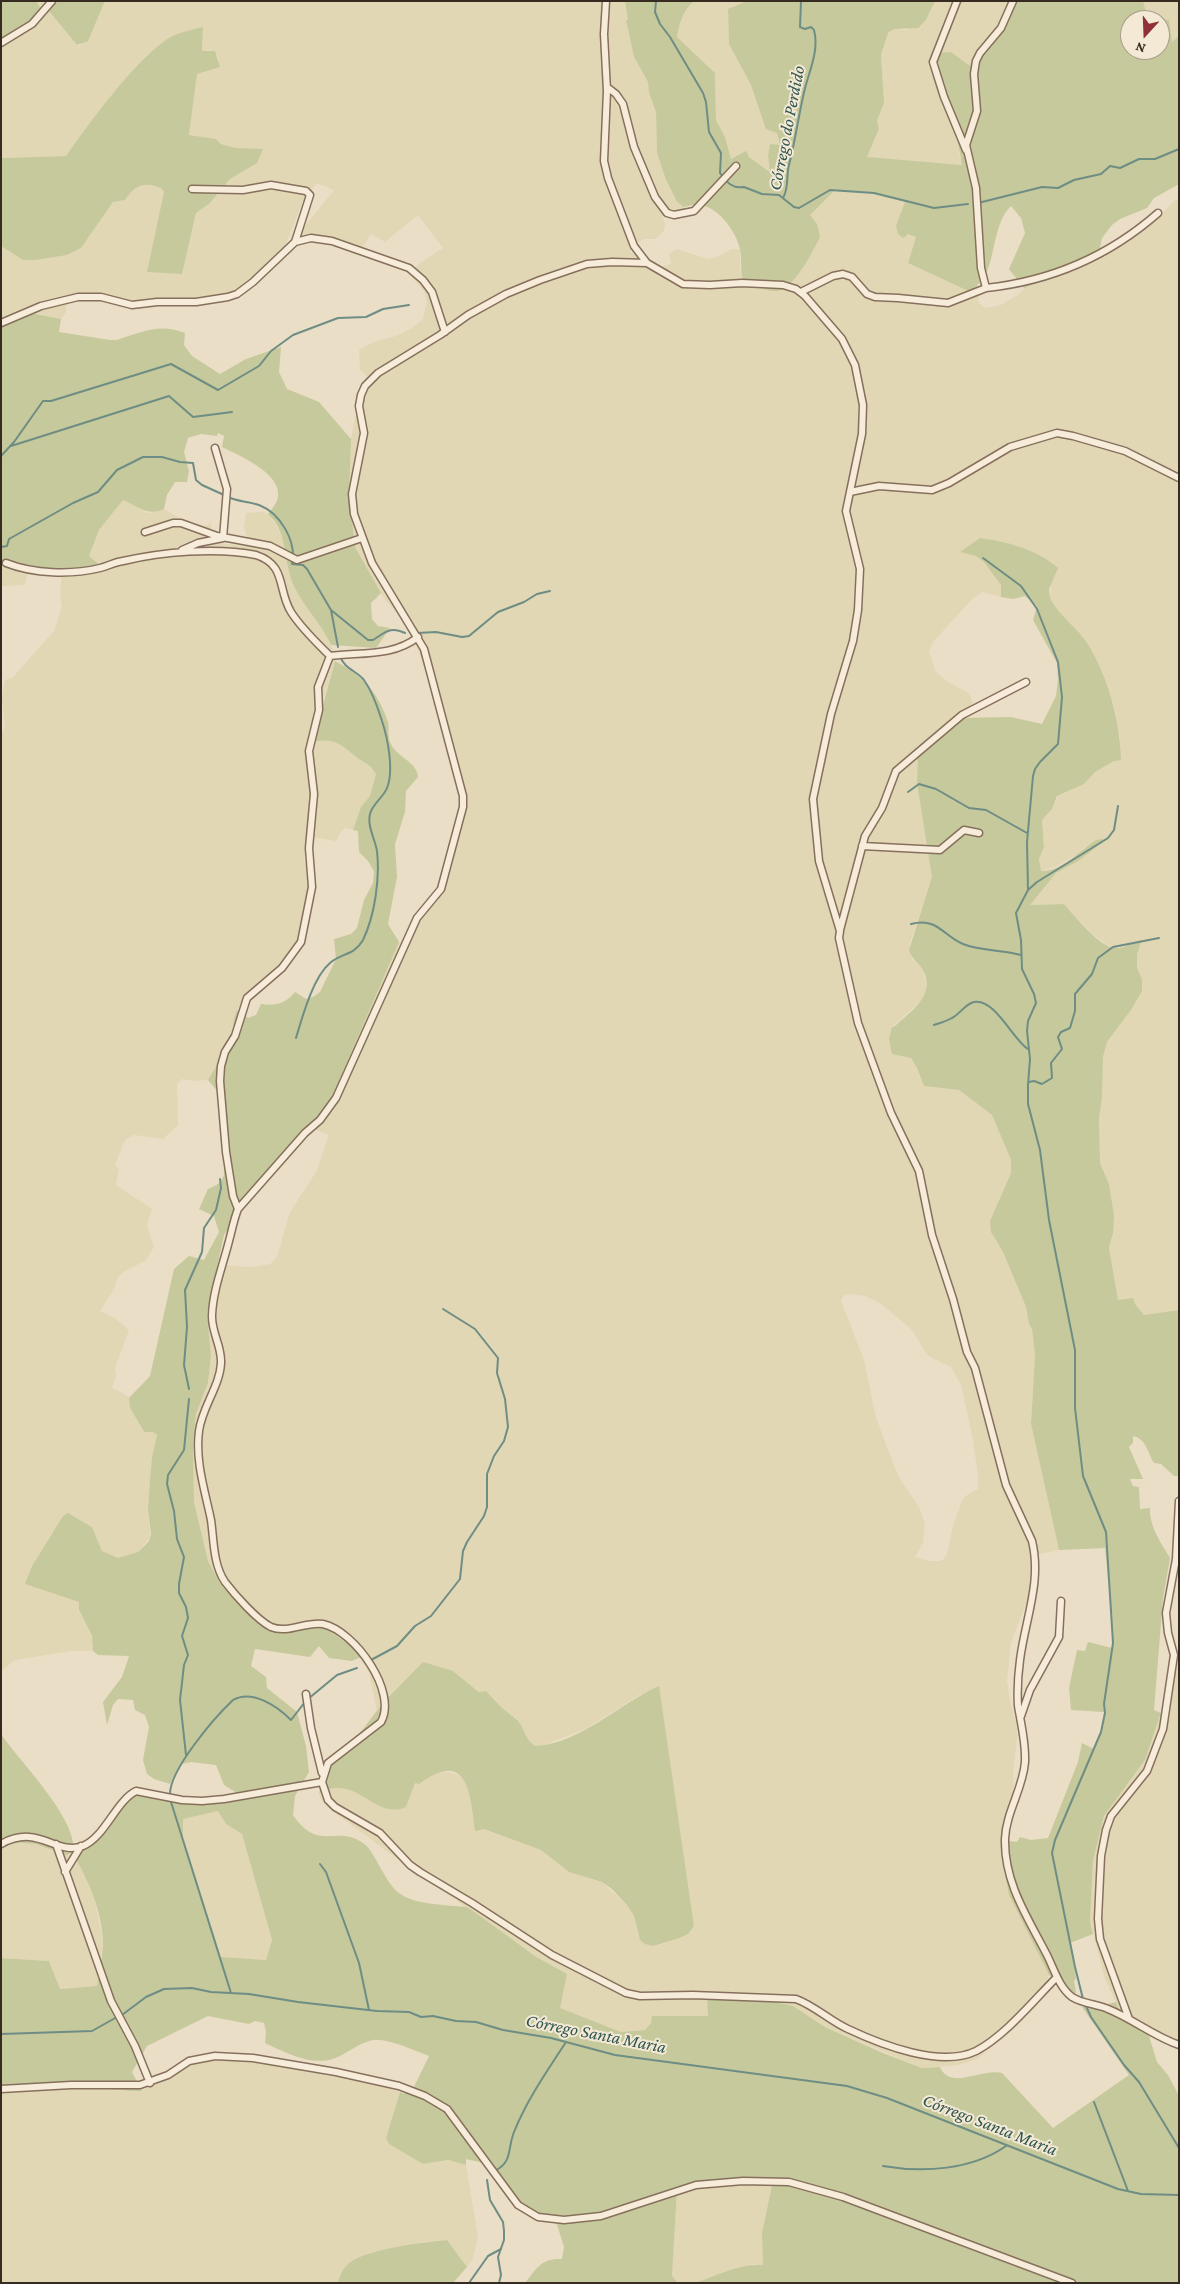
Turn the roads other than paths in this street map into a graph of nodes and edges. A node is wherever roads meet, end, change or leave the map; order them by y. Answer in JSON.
{"nodes":[{"id":1,"x":52,"y":1,"type":"edge"},
{"id":2,"x":606,"y":1,"type":"edge"},
{"id":3,"x":957,"y":1,"type":"edge"},
{"id":4,"x":1013,"y":1,"type":"edge"},
{"id":5,"x":1,"y":43,"type":"edge"},
{"id":6,"x":607,"y":87,"type":"junction"},
{"id":7,"x":966,"y":151,"type":"junction"},
{"id":8,"x":736,"y":166,"type":"dead end"},
{"id":9,"x":192,"y":189,"type":"dead end"},
{"id":10,"x":1158,"y":213,"type":"dead end"},
{"id":11,"x":295,"y":242,"type":"junction"},
{"id":12,"x":647,"y":263,"type":"junction"},
{"id":13,"x":986,"y":288,"type":"junction"},
{"id":14,"x":801,"y":292,"type":"junction"},
{"id":15,"x":1,"y":323,"type":"edge"},
{"id":16,"x":445,"y":332,"type":"junction"},
{"id":17,"x":215,"y":448,"type":"dead end"},
{"id":18,"x":1179,"y":478,"type":"edge"},
{"id":19,"x":850,"y":492,"type":"junction"},
{"id":20,"x":145,"y":532,"type":"dead end"},
{"id":21,"x":223,"y":538,"type":"junction"},
{"id":22,"x":362,"y":538,"type":"junction"},
{"id":23,"x":178,"y":552,"type":"junction"},
{"id":24,"x":6,"y":563,"type":"dead end"},
{"id":25,"x":418,"y":638,"type":"junction"},
{"id":26,"x":330,"y":656,"type":"junction"},
{"id":27,"x":1026,"y":682,"type":"dead end"},
{"id":28,"x":979,"y":833,"type":"dead end"},
{"id":29,"x":862,"y":846,"type":"junction"},
{"id":30,"x":840,"y":931,"type":"junction"},
{"id":31,"x":238,"y":1209,"type":"junction"},
{"id":32,"x":1179,"y":1501,"type":"edge"},
{"id":33,"x":1061,"y":1601,"type":"dead end"},
{"id":34,"x":306,"y":1694,"type":"dead end"},
{"id":35,"x":1020,"y":1720,"type":"junction"},
{"id":36,"x":322,"y":1781,"type":"junction"},
{"id":37,"x":1,"y":1844,"type":"edge"},
{"id":38,"x":56,"y":1844,"type":"junction"},
{"id":39,"x":80,"y":1846,"type":"junction"},
{"id":40,"x":65,"y":1872,"type":"junction"},
{"id":41,"x":1057,"y":1977,"type":"junction"},
{"id":42,"x":1129,"y":2019,"type":"junction"},
{"id":43,"x":1179,"y":2045,"type":"edge"},
{"id":44,"x":150,"y":2083,"type":"junction"},
{"id":45,"x":1,"y":2089,"type":"edge"},
{"id":46,"x":1072,"y":2283,"type":"edge"}],
"edges":[{"from":1,"to":5,"type":"street"},
{"from":2,"to":6,"type":"street"},
{"from":3,"to":7,"type":"street"},
{"from":4,"to":7,"type":"street"},
{"from":6,"to":8,"type":"street"},
{"from":6,"to":12,"type":"street"},
{"from":7,"to":13,"type":"street"},
{"from":9,"to":11,"type":"street"},
{"from":10,"to":13,"type":"street"},
{"from":11,"to":15,"type":"street"},
{"from":11,"to":16,"type":"street"},
{"from":12,"to":14,"type":"street"},
{"from":12,"to":16,"type":"street"},
{"from":13,"to":14,"type":"street"},
{"from":14,"to":19,"type":"street"},
{"from":16,"to":22,"type":"street"},
{"from":17,"to":21,"type":"street"},
{"from":18,"to":19,"type":"street"},
{"from":19,"to":30,"type":"street"},
{"from":20,"to":21,"type":"street"},
{"from":21,"to":22,"type":"street"},
{"from":21,"to":23,"type":"street"},
{"from":22,"to":25,"type":"street"},
{"from":23,"to":24,"type":"street"},
{"from":23,"to":26,"type":"street"},
{"from":25,"to":26,"type":"street"},
{"from":25,"to":31,"type":"street"},
{"from":26,"to":31,"type":"street"},
{"from":27,"to":29,"type":"street"},
{"from":28,"to":29,"type":"street"},
{"from":29,"to":30,"type":"street"},
{"from":30,"to":35,"type":"street"},
{"from":31,"to":36,"type":"street"},
{"from":32,"to":42,"type":"street"},
{"from":33,"to":35,"type":"street"},
{"from":34,"to":36,"type":"street"},
{"from":35,"to":41,"type":"street"},
{"from":36,"to":39,"type":"street"},
{"from":36,"to":41,"type":"street"},
{"from":37,"to":38,"type":"street"},
{"from":38,"to":39,"type":"street"},
{"from":38,"to":40,"type":"street"},
{"from":39,"to":40,"type":"street"},
{"from":40,"to":44,"type":"street"},
{"from":41,"to":42,"type":"street"},
{"from":42,"to":43,"type":"street"},
{"from":44,"to":45,"type":"street"},
{"from":44,"to":46,"type":"street"}]}
